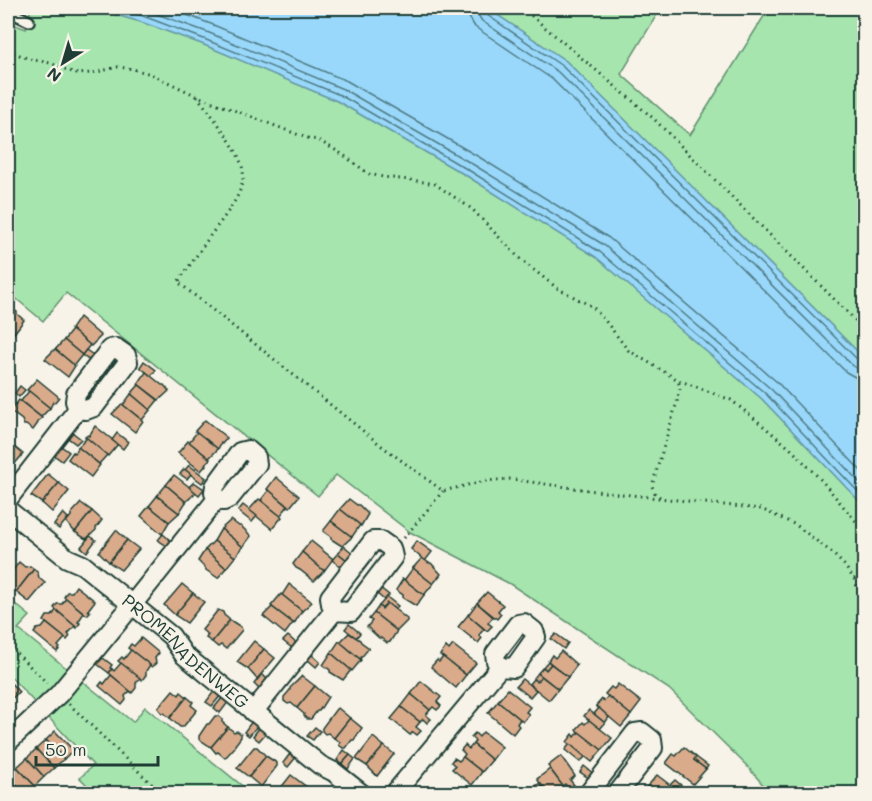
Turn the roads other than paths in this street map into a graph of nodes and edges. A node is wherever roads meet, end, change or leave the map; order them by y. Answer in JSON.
{"nodes":[{"id":1,"x":8,"y":10,"type":"edge"},
{"id":2,"x":29,"y":21,"type":"dead end"},
{"id":3,"x":77,"y":401,"type":"dead end"},
{"id":4,"x":215,"y":493,"type":"dead end"},
{"id":5,"x":8,"y":500,"type":"edge"},
{"id":6,"x":8,"y":510,"type":"edge"},
{"id":7,"x":332,"y":604,"type":"junction"},
{"id":8,"x":132,"y":605,"type":"junction"},
{"id":9,"x":498,"y":660,"type":"dead end"},
{"id":10,"x":253,"y":712,"type":"junction"},
{"id":11,"x":8,"y":742,"type":"edge"},
{"id":12,"x":362,"y":794,"type":"edge"},
{"id":13,"x":394,"y":794,"type":"edge"},
{"id":14,"x":588,"y":794,"type":"edge"},
{"id":15,"x":617,"y":794,"type":"edge"}],
"edges":[{"from":1,"to":2,"type":"lane"},
{"from":3,"to":5,"type":"street"},
{"from":4,"to":8,"type":"street"},
{"from":6,"to":8,"type":"street","name":"PROMENADENWEG"},
{"from":7,"to":7,"type":"street"},
{"from":7,"to":10,"type":"street"},
{"from":8,"to":10,"type":"street","name":"PROMENADENWEG"},
{"from":8,"to":11,"type":"street"},
{"from":9,"to":13,"type":"street"},
{"from":10,"to":12,"type":"street","name":"PROMENADENWEG"},
{"from":14,"to":15,"type":"street"}]}
